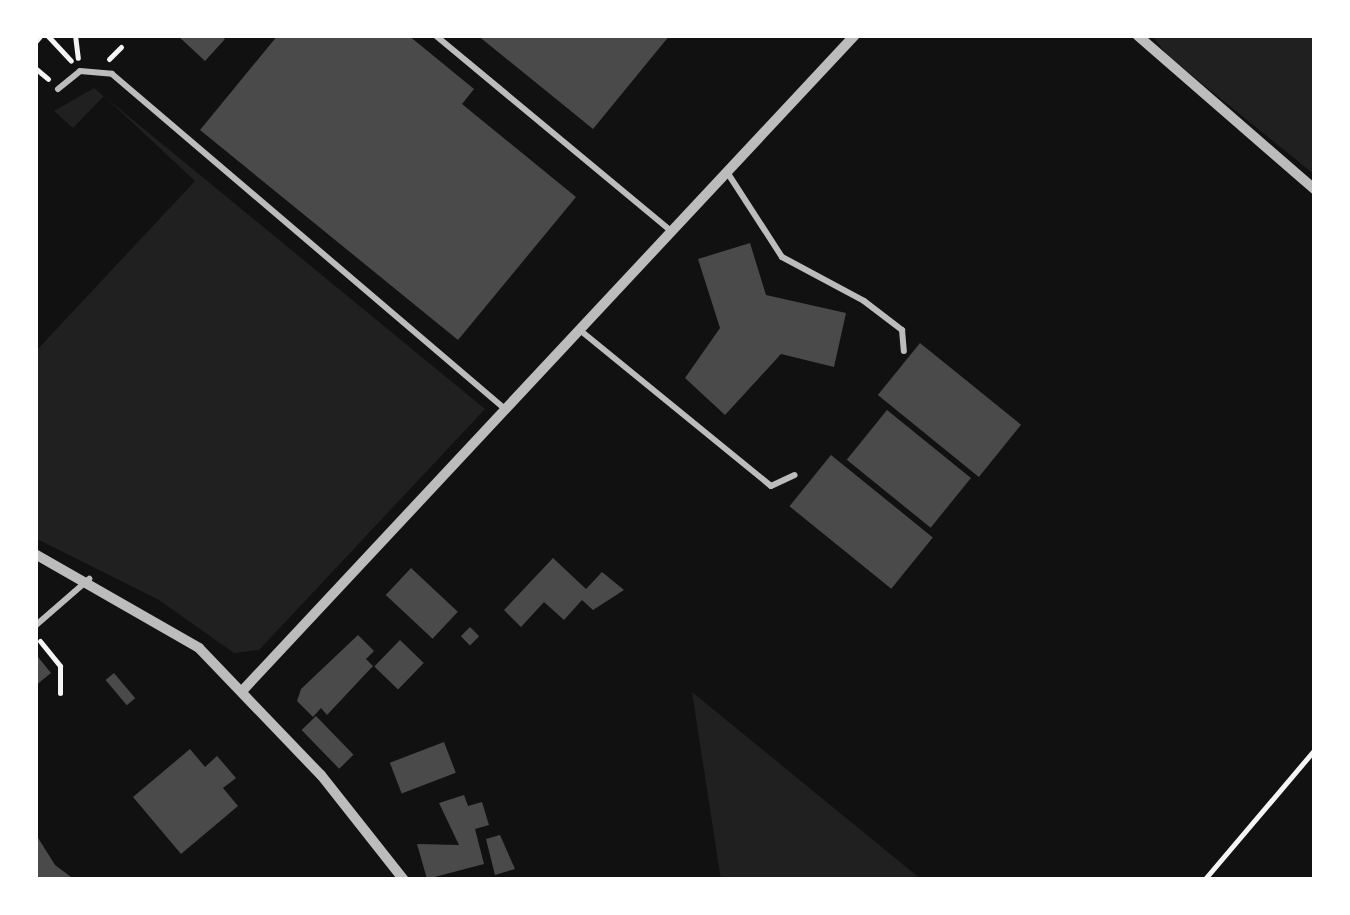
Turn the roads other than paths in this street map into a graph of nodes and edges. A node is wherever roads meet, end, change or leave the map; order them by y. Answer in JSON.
{"nodes":[{"id":1,"x":435,"y":35,"type":"edge"},
{"id":2,"x":854,"y":35,"type":"edge"},
{"id":3,"x":1137,"y":35,"type":"edge"},
{"id":4,"x":58,"y":89,"type":"dead end"},
{"id":5,"x":727,"y":172,"type":"junction"},
{"id":6,"x":1315,"y":190,"type":"edge"},
{"id":7,"x":672,"y":232,"type":"junction"},
{"id":8,"x":580,"y":330,"type":"junction"},
{"id":9,"x":904,"y":351,"type":"dead end"},
{"id":10,"x":506,"y":411,"type":"junction"},
{"id":11,"x":796,"y":475,"type":"dead end"},
{"id":12,"x":36,"y":557,"type":"edge"},
{"id":13,"x":89,"y":579,"type":"junction"},
{"id":14,"x":35,"y":626,"type":"edge"},
{"id":15,"x":244,"y":689,"type":"junction"},
{"id":16,"x":404,"y":880,"type":"edge"}],
"edges":[{"from":1,"to":7,"type":"lane"},
{"from":2,"to":5,"type":"street"},
{"from":3,"to":6,"type":"street"},
{"from":4,"to":10,"type":"lane"},
{"from":5,"to":7,"type":"street"},
{"from":5,"to":9,"type":"lane"},
{"from":7,"to":8,"type":"street"},
{"from":8,"to":10,"type":"street"},
{"from":8,"to":11,"type":"lane"},
{"from":10,"to":15,"type":"street"},
{"from":12,"to":13,"type":"street"},
{"from":13,"to":14,"type":"lane"},
{"from":13,"to":15,"type":"street"},
{"from":15,"to":16,"type":"street"}]}
